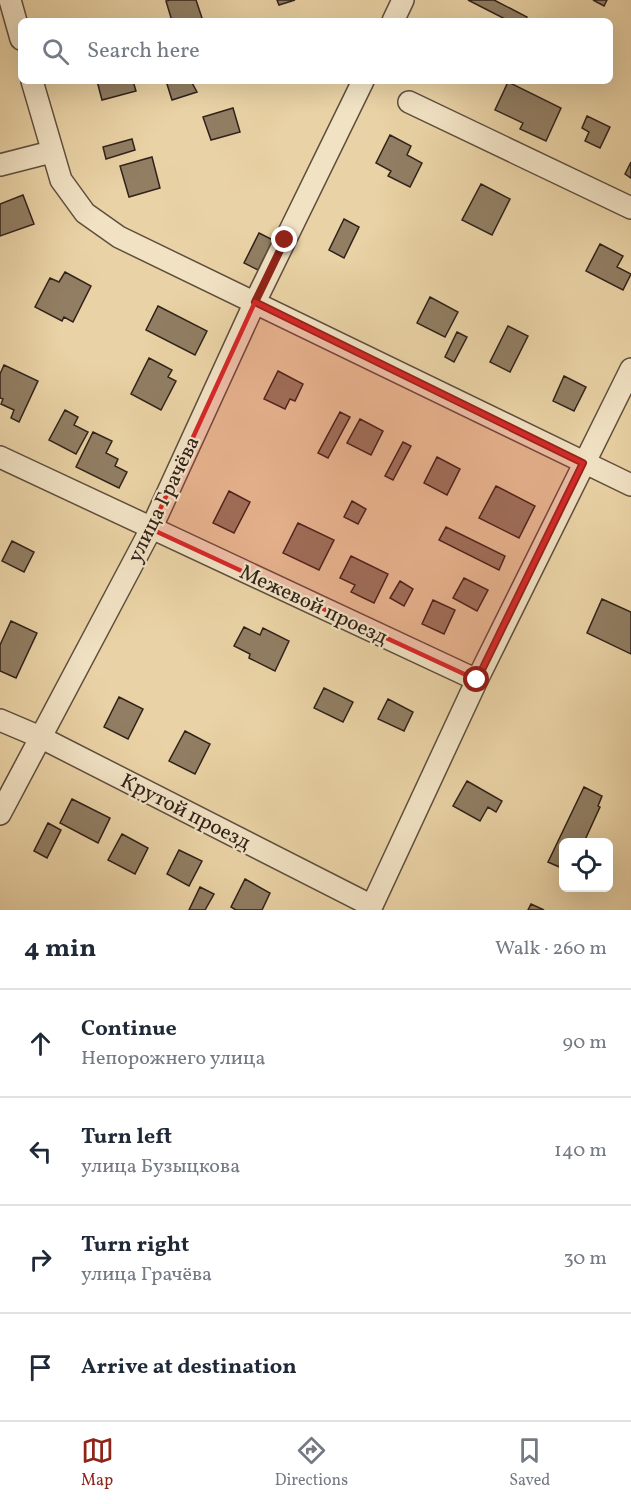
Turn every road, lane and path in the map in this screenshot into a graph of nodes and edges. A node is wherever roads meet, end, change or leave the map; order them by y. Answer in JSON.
{"nodes":[{"id":1,"x":10,"y":0,"type":"edge"},
{"id":2,"x":403,"y":0,"type":"edge"},
{"id":3,"x":394,"y":18,"type":"edge"},
{"id":4,"x":18,"y":28,"type":"edge"},
{"id":5,"x":33,"y":84,"type":"edge"},
{"id":6,"x":362,"y":84,"type":"edge"},
{"id":7,"x":409,"y":102,"type":"dead end"},
{"id":8,"x":51,"y":152,"type":"junction"},
{"id":9,"x":0,"y":165,"type":"edge"},
{"id":10,"x":631,"y":208,"type":"edge"},
{"id":11,"x":255,"y":302,"type":"junction"},
{"id":12,"x":631,"y":369,"type":"edge"},
{"id":13,"x":0,"y":457,"type":"edge"},
{"id":14,"x":583,"y":463,"type":"junction"},
{"id":15,"x":631,"y":485,"type":"edge"},
{"id":16,"x":151,"y":529,"type":"junction"},
{"id":17,"x":477,"y":680,"type":"junction"},
{"id":18,"x":0,"y":720,"type":"edge"},
{"id":19,"x":40,"y":737,"type":"junction"},
{"id":20,"x":0,"y":814,"type":"edge"},
{"id":21,"x":371,"y":908,"type":"edge"}],
"edges":[{"from":1,"to":4,"type":"street"},
{"from":2,"to":3,"type":"street"},
{"from":5,"to":8,"type":"street"},
{"from":6,"to":11,"type":"street","name":"улица Грачёва"},
{"from":7,"to":10,"type":"street"},
{"from":8,"to":9,"type":"street"},
{"from":8,"to":11,"type":"street"},
{"from":11,"to":14,"type":"street"},
{"from":11,"to":16,"type":"street","name":"улица Грачёва"},
{"from":12,"to":14,"type":"street"},
{"from":13,"to":16,"type":"street","name":"Межевой проезд"},
{"from":14,"to":15,"type":"street"},
{"from":14,"to":17,"type":"street"},
{"from":16,"to":17,"type":"street","name":"Межевой проезд"},
{"from":16,"to":19,"type":"street","name":"улица Грачёва"},
{"from":17,"to":21,"type":"street"},
{"from":18,"to":19,"type":"street","name":"Крутой проезд"},
{"from":19,"to":20,"type":"street","name":"улица Грачёва"},
{"from":19,"to":21,"type":"street","name":"Крутой проезд"}]}
